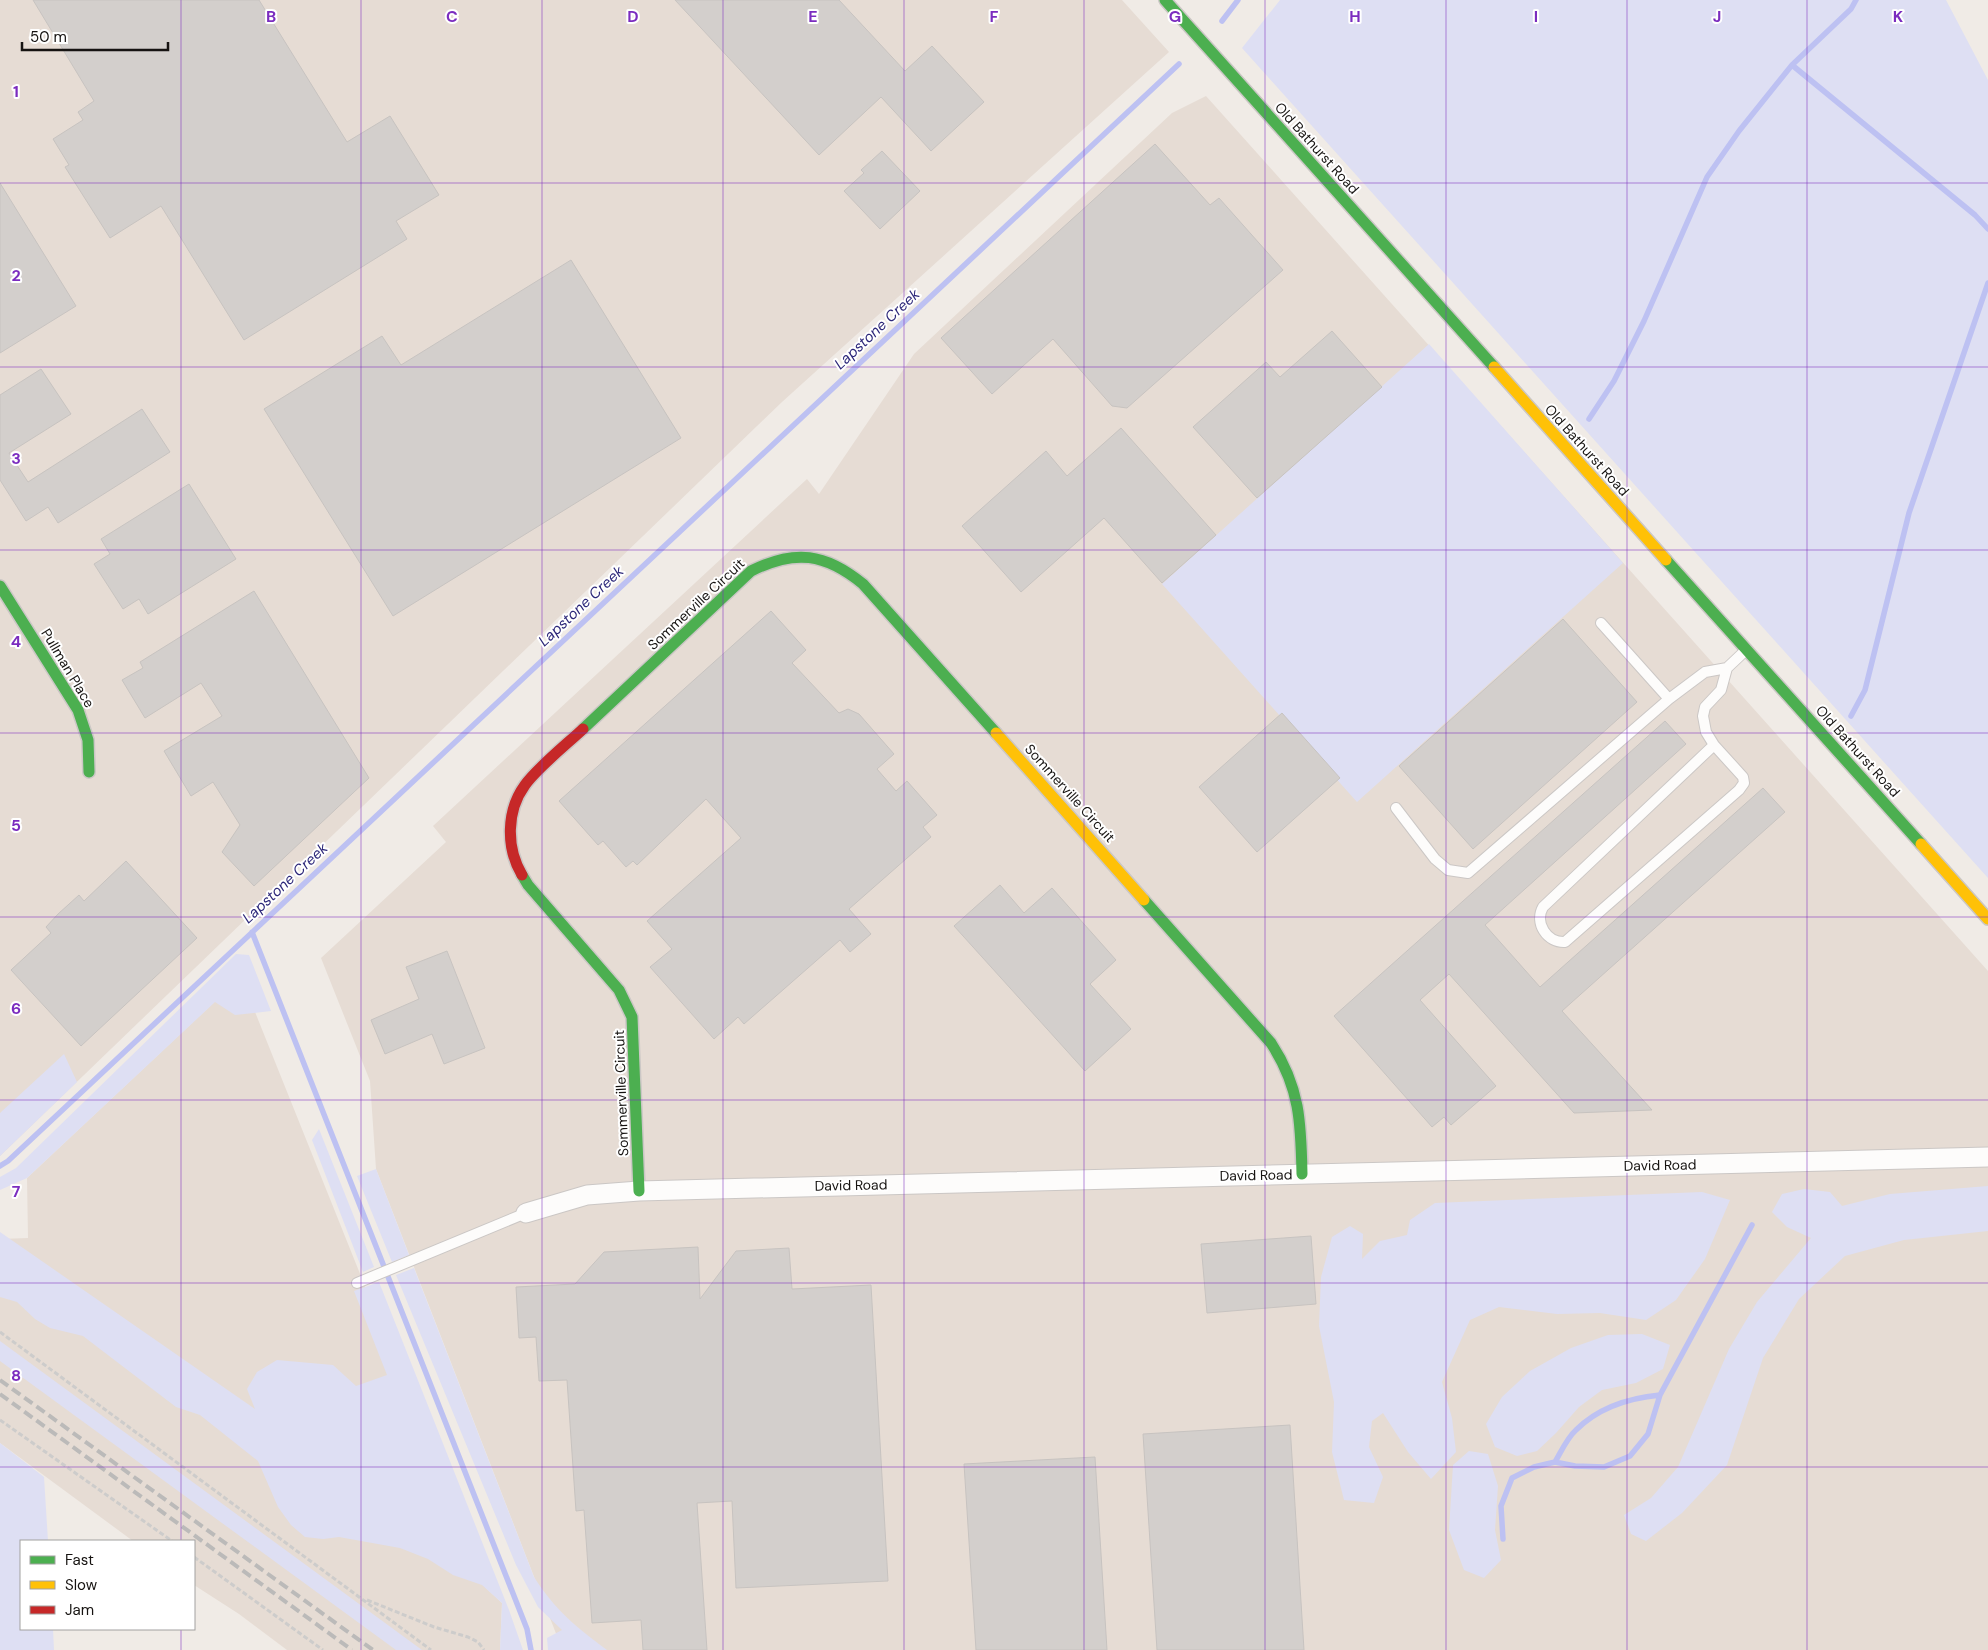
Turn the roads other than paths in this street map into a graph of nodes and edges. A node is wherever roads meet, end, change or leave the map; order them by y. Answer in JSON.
{"nodes":[{"id":1,"x":1165,"y":0,"type":"edge"},
{"id":2,"x":0,"y":586,"type":"edge"},
{"id":3,"x":1601,"y":623,"type":"dead end"},
{"id":4,"x":1746,"y":650,"type":"junction"},
{"id":5,"x":1727,"y":668,"type":"junction"},
{"id":6,"x":1669,"y":699,"type":"junction"},
{"id":7,"x":1714,"y":745,"type":"junction"},
{"id":8,"x":89,"y":772,"type":"dead end"},
{"id":9,"x":1396,"y":808,"type":"dead end"},
{"id":10,"x":1988,"y":919,"type":"edge"},
{"id":11,"x":1988,"y":1157,"type":"edge"},
{"id":12,"x":1302,"y":1174,"type":"junction"},
{"id":13,"x":639,"y":1191,"type":"junction"},
{"id":14,"x":526,"y":1212,"type":"joint"},
{"id":15,"x":357,"y":1283,"type":"dead end"}],
"edges":[{"from":1,"to":4,"type":"street","name":"Old Bathurst Road"},
{"from":2,"to":8,"type":"street","name":"Pullman Place"},
{"from":3,"to":6,"type":"lane"},
{"from":4,"to":5,"type":"lane"},
{"from":4,"to":10,"type":"street","name":"Old Bathurst Road"},
{"from":5,"to":6,"type":"lane"},
{"from":5,"to":7,"type":"lane"},
{"from":6,"to":9,"type":"lane"},
{"from":7,"to":7,"type":"lane"},
{"from":11,"to":12,"type":"street","name":"David Road"},
{"from":12,"to":13,"type":"street","name":"David Road"},
{"from":12,"to":13,"type":"street","name":"Sommerville Circuit"},
{"from":13,"to":14,"type":"street","name":"David Road"},
{"from":14,"to":15,"type":"lane"}]}
